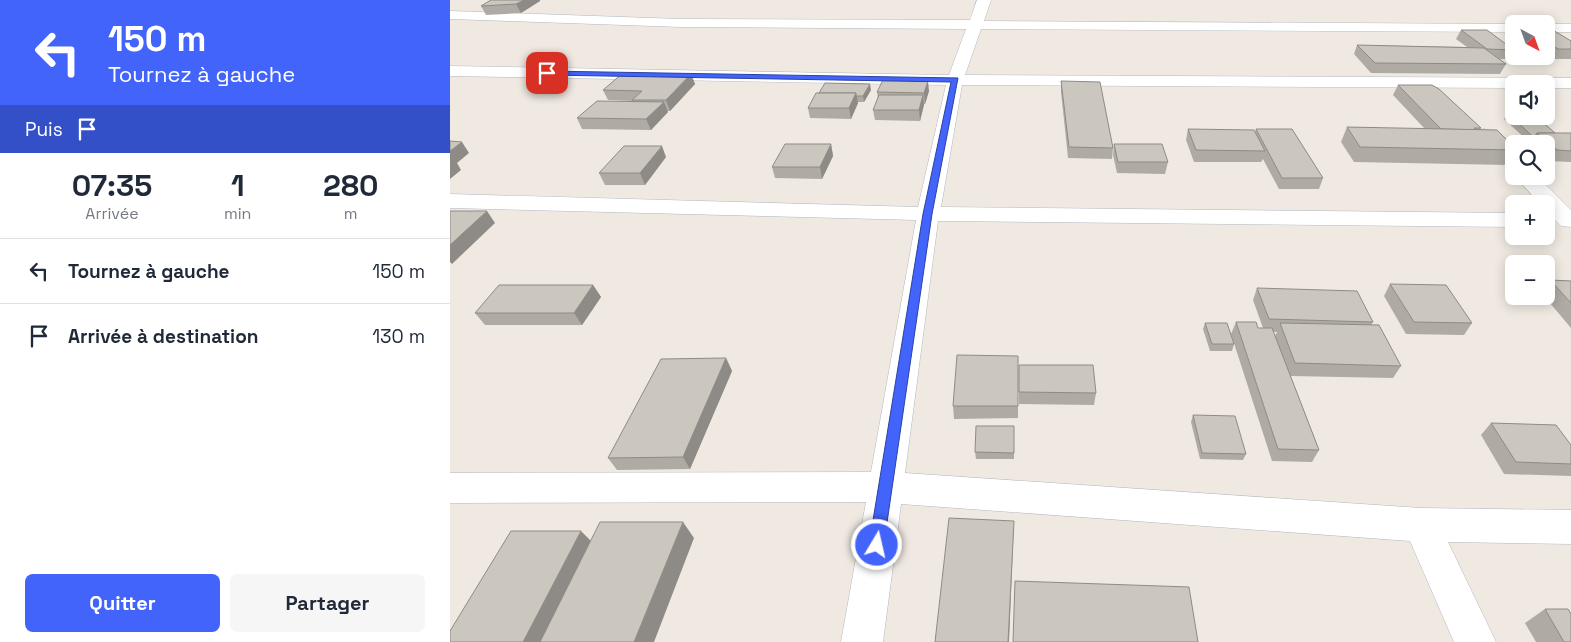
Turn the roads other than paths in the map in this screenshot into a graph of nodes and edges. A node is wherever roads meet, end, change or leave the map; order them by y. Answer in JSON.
{"nodes":[{"id":1,"x":984,"y":0,"type":"edge"},
{"id":2,"x":450,"y":15,"type":"edge"},
{"id":3,"x":975,"y":25,"type":"junction"},
{"id":4,"x":1505,"y":28,"type":"edge"},
{"id":5,"x":1555,"y":28,"type":"edge"},
{"id":6,"x":1571,"y":28,"type":"edge"},
{"id":7,"x":450,"y":71,"type":"edge"},
{"id":8,"x":955,"y":80,"type":"junction"},
{"id":9,"x":1430,"y":81,"type":"junction"},
{"id":10,"x":1571,"y":83,"type":"edge"},
{"id":11,"x":1451,"y":102,"type":"edge"},
{"id":12,"x":1472,"y":123,"type":"edge"},
{"id":13,"x":1505,"y":156,"type":"edge"},
{"id":14,"x":1534,"y":185,"type":"edge"},
{"id":15,"x":450,"y":201,"type":"edge"},
{"id":16,"x":928,"y":214,"type":"junction"},
{"id":17,"x":1505,"y":220,"type":"edge"},
{"id":18,"x":1555,"y":220,"type":"edge"},
{"id":19,"x":1570,"y":221,"type":"edge"},
{"id":20,"x":886,"y":487,"type":"junction"},
{"id":21,"x":450,"y":488,"type":"edge"},
{"id":22,"x":1421,"y":525,"type":"junction"},
{"id":23,"x":1571,"y":527,"type":"edge"},
{"id":24,"x":862,"y":642,"type":"edge"},
{"id":25,"x":1475,"y":642,"type":"edge"}],
"edges":[{"from":1,"to":3,"type":"street"},
{"from":2,"to":3,"type":"street"},
{"from":3,"to":4,"type":"street"},
{"from":3,"to":8,"type":"street"},
{"from":5,"to":6,"type":"street"},
{"from":7,"to":8,"type":"street"},
{"from":8,"to":9,"type":"street"},
{"from":8,"to":16,"type":"street"},
{"from":9,"to":10,"type":"street"},
{"from":9,"to":11,"type":"street"},
{"from":12,"to":13,"type":"street"},
{"from":14,"to":19,"type":"street"},
{"from":15,"to":16,"type":"street"},
{"from":16,"to":17,"type":"street"},
{"from":16,"to":20,"type":"street"},
{"from":18,"to":19,"type":"street"},
{"from":20,"to":21,"type":"street"},
{"from":20,"to":22,"type":"street"},
{"from":20,"to":24,"type":"street"},
{"from":22,"to":23,"type":"street"},
{"from":22,"to":25,"type":"street"}]}
